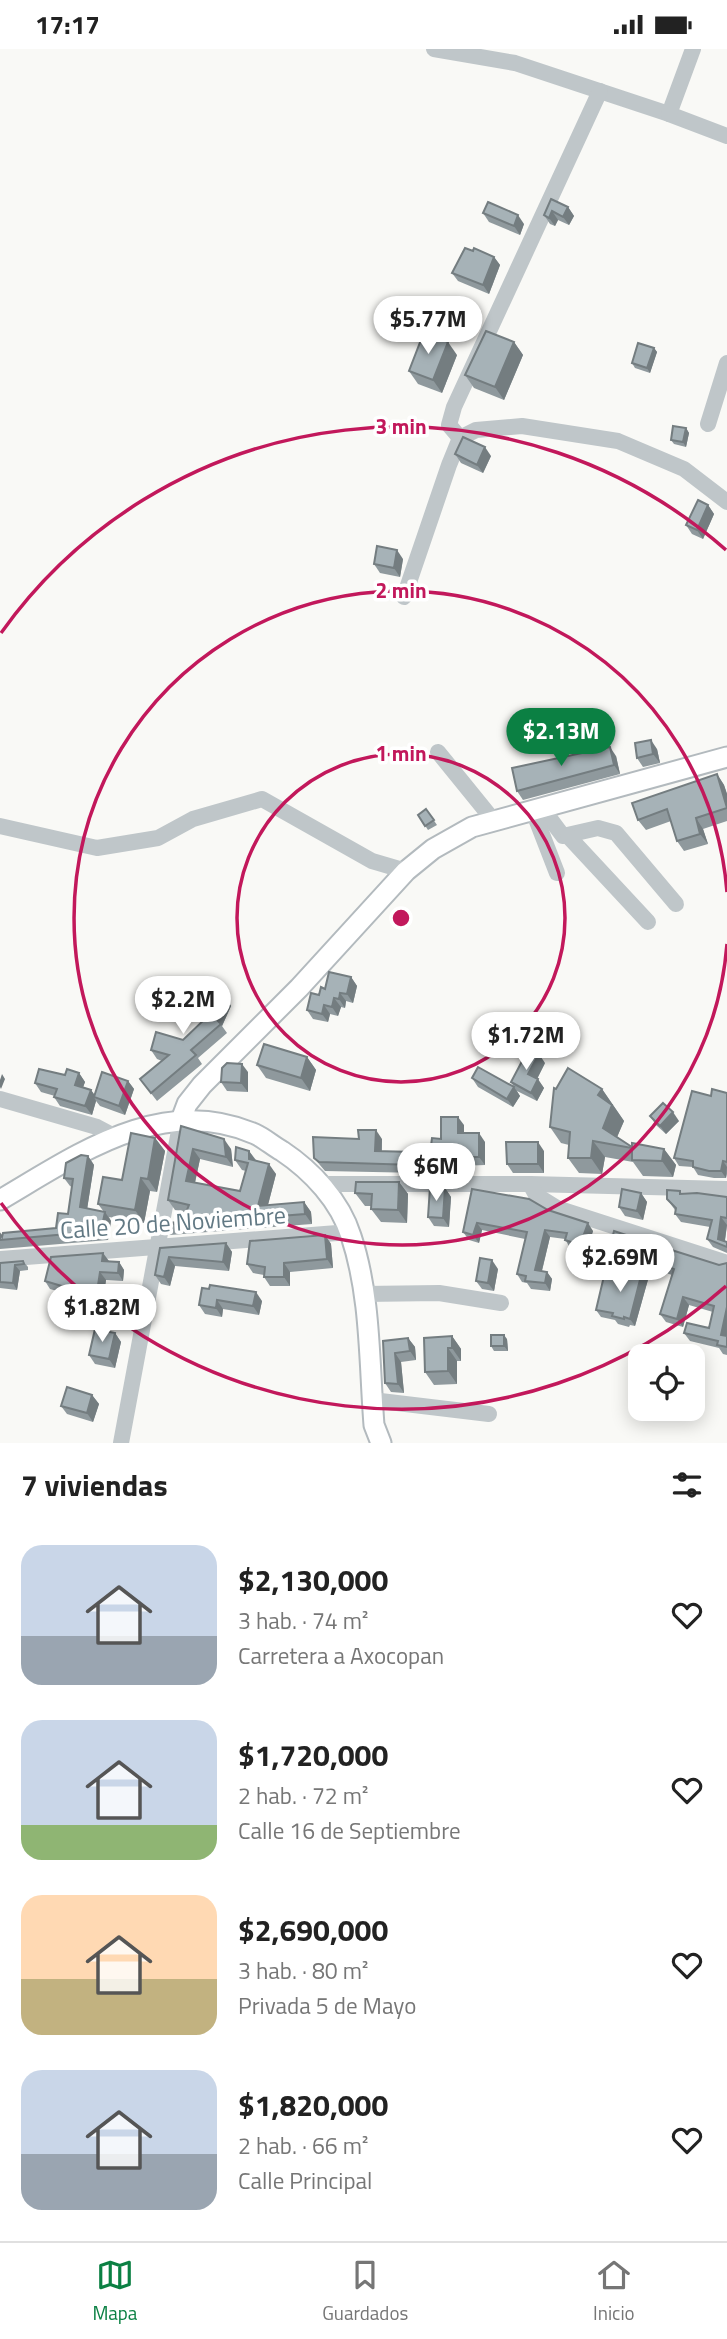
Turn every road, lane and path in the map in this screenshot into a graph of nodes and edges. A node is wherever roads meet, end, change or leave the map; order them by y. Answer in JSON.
{"nodes":[{"id":1,"x":434,"y":49,"type":"edge"},
{"id":2,"x":693,"y":49,"type":"edge"},
{"id":3,"x":600,"y":91,"type":"junction"},
{"id":4,"x":669,"y":114,"type":"junction"},
{"id":5,"x":727,"y":136,"type":"edge"},
{"id":6,"x":727,"y":363,"type":"edge"},
{"id":7,"x":708,"y":424,"type":"dead end"},
{"id":8,"x":460,"y":438,"type":"junction"},
{"id":9,"x":727,"y":502,"type":"edge"},
{"id":10,"x":404,"y":597,"type":"dead end"},
{"id":11,"x":438,"y":752,"type":"dead end"},
{"id":12,"x":727,"y":757,"type":"edge"},
{"id":13,"x":538,"y":810,"type":"junction"},
{"id":14,"x":494,"y":821,"type":"junction"},
{"id":15,"x":0,"y":826,"type":"edge"},
{"id":16,"x":568,"y":836,"type":"junction"},
{"id":17,"x":406,"y":871,"type":"junction"},
{"id":18,"x":557,"y":873,"type":"dead end"},
{"id":19,"x":676,"y":904,"type":"dead end"},
{"id":20,"x":648,"y":922,"type":"dead end"},
{"id":21,"x":0,"y":1099,"type":"edge"},
{"id":22,"x":181,"y":1120,"type":"junction"},
{"id":23,"x":114,"y":1136,"type":"junction"},
{"id":24,"x":321,"y":1184,"type":"junction"},
{"id":25,"x":530,"y":1184,"type":"junction"},
{"id":26,"x":727,"y":1189,"type":"edge"},
{"id":27,"x":0,"y":1200,"type":"edge"},
{"id":28,"x":350,"y":1232,"type":"junction"},
{"id":29,"x":157,"y":1248,"type":"junction"},
{"id":30,"x":0,"y":1259,"type":"edge"},
{"id":31,"x":727,"y":1263,"type":"edge"},
{"id":32,"x":364,"y":1294,"type":"junction"},
{"id":33,"x":501,"y":1303,"type":"dead end"},
{"id":34,"x":372,"y":1400,"type":"junction"},
{"id":35,"x":489,"y":1414,"type":"dead end"},
{"id":36,"x":121,"y":1443,"type":"edge"},
{"id":37,"x":381,"y":1443,"type":"edge"}],
"edges":[{"from":1,"to":3,"type":"street"},
{"from":2,"to":4,"type":"street"},
{"from":3,"to":4,"type":"street"},
{"from":3,"to":8,"type":"street"},
{"from":4,"to":5,"type":"street"},
{"from":6,"to":7,"type":"street"},
{"from":8,"to":9,"type":"street"},
{"from":8,"to":10,"type":"street"},
{"from":11,"to":14,"type":"street"},
{"from":12,"to":13,"type":"main road"},
{"from":13,"to":14,"type":"main road"},
{"from":13,"to":16,"type":"street"},
{"from":13,"to":18,"type":"street"},
{"from":14,"to":17,"type":"main road"},
{"from":15,"to":17,"type":"street"},
{"from":16,"to":19,"type":"street"},
{"from":16,"to":20,"type":"street"},
{"from":17,"to":22,"type":"main road"},
{"from":21,"to":23,"type":"street"},
{"from":22,"to":23,"type":"main road"},
{"from":22,"to":24,"type":"main road"},
{"from":22,"to":29,"type":"street"},
{"from":23,"to":27,"type":"main road"},
{"from":24,"to":25,"type":"street"},
{"from":24,"to":28,"type":"main road"},
{"from":25,"to":26,"type":"street"},
{"from":25,"to":31,"type":"street"},
{"from":28,"to":29,"type":"street","name":"Calle 20 de Noviembre"},
{"from":28,"to":32,"type":"main road"},
{"from":29,"to":30,"type":"street","name":"Calle 20 de Noviembre"},
{"from":29,"to":36,"type":"street"},
{"from":32,"to":33,"type":"street"},
{"from":32,"to":34,"type":"main road"},
{"from":34,"to":35,"type":"street"},
{"from":34,"to":37,"type":"main road"}]}
